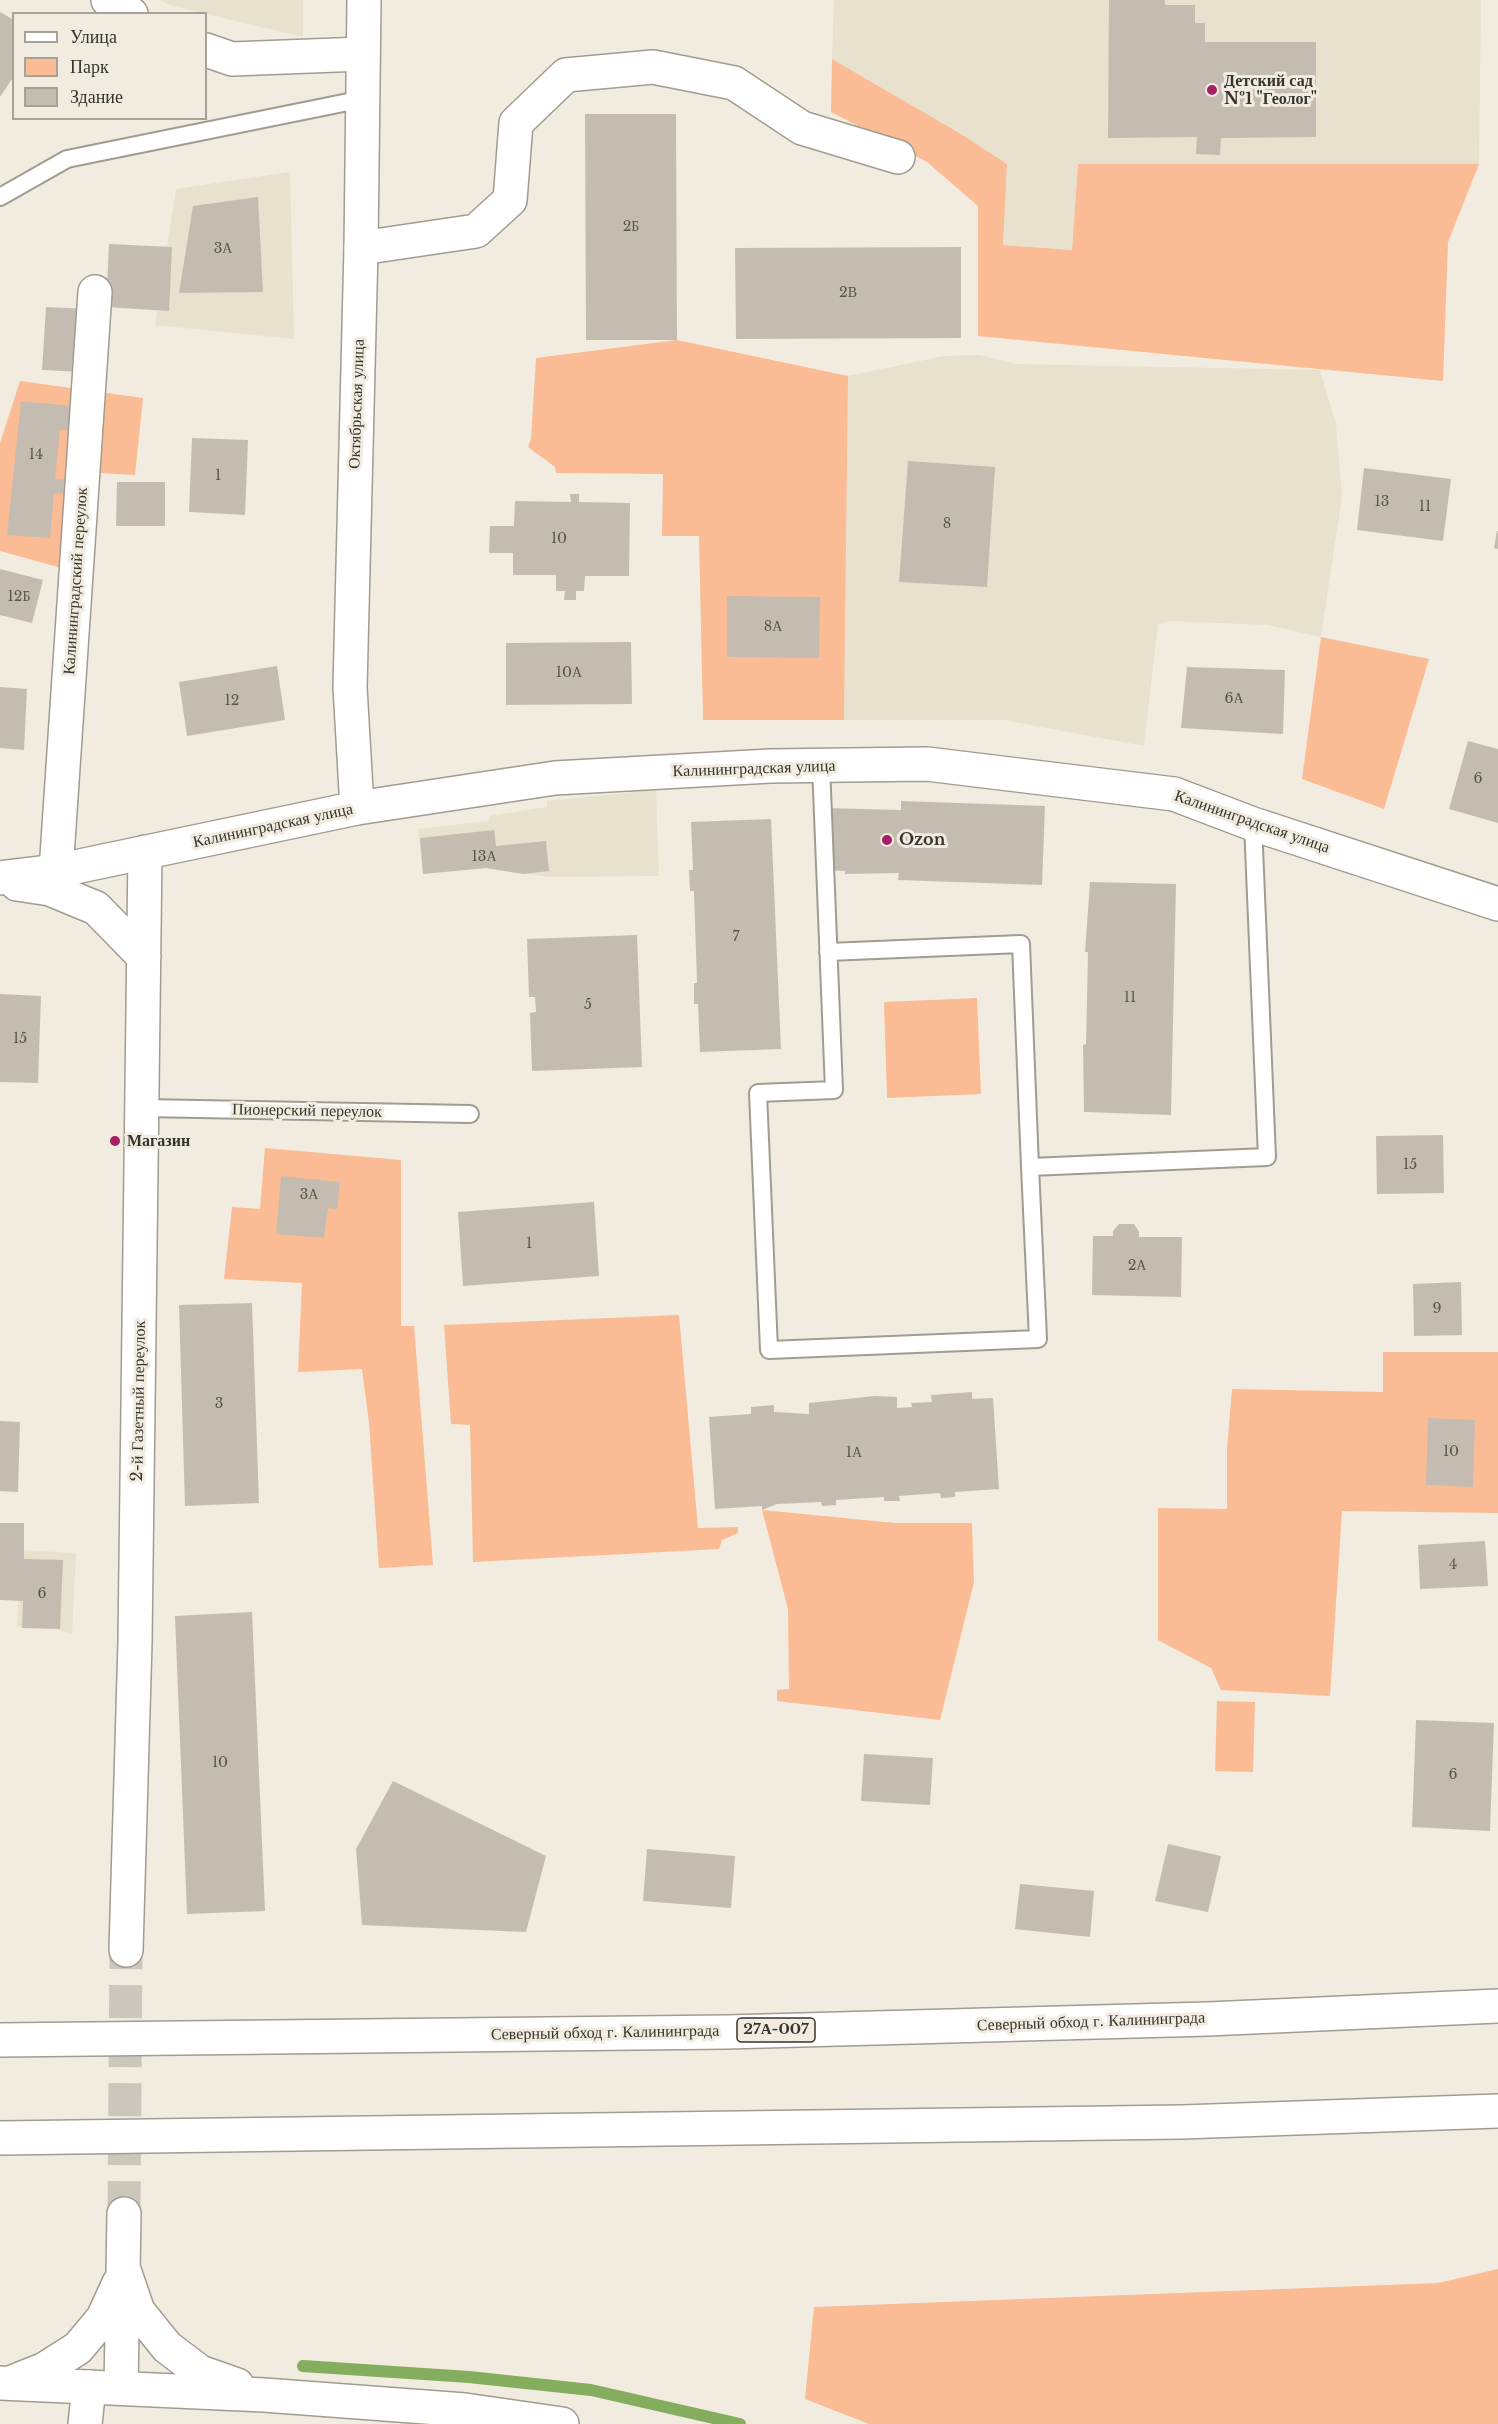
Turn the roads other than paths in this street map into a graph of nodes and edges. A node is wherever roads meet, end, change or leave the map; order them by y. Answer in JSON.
{"nodes":[{"id":1,"x":108,"y":0,"type":"edge"},
{"id":2,"x":363,"y":0,"type":"edge"},
{"id":3,"x":128,"y":12,"type":"edge"},
{"id":4,"x":207,"y":50,"type":"edge"},
{"id":5,"x":363,"y":54,"type":"junction"},
{"id":6,"x":363,"y":99,"type":"junction"},
{"id":7,"x":898,"y":157,"type":"dead end"},
{"id":8,"x":0,"y":197,"type":"edge"},
{"id":9,"x":361,"y":248,"type":"junction"},
{"id":10,"x":95,"y":292,"type":"dead end"},
{"id":11,"x":821,"y":765,"type":"junction"},
{"id":12,"x":357,"y":808,"type":"junction"},
{"id":13,"x":1253,"y":824,"type":"junction"},
{"id":14,"x":145,"y":852,"type":"junction"},
{"id":15,"x":56,"y":871,"type":"junction"},
{"id":16,"x":0,"y":879,"type":"edge"},
{"id":17,"x":1498,"y":904,"type":"edge"},
{"id":18,"x":828,"y":952,"type":"junction"},
{"id":19,"x":144,"y":957,"type":"junction"},
{"id":20,"x":144,"y":1108,"type":"junction"},
{"id":21,"x":470,"y":1114,"type":"dead end"},
{"id":22,"x":1030,"y":1167,"type":"junction"},
{"id":23,"x":126,"y":1950,"type":"tunnel mouth"},
{"id":24,"x":1498,"y":2006,"type":"edge"},
{"id":25,"x":0,"y":2040,"type":"edge"},
{"id":26,"x":1498,"y":2111,"type":"edge"},
{"id":27,"x":0,"y":2138,"type":"edge"},
{"id":28,"x":124,"y":2214,"type":"tunnel mouth"},
{"id":29,"x":124,"y":2270,"type":"junction"},
{"id":30,"x":3,"y":2383,"type":"edge"},
{"id":31,"x":105,"y":2387,"type":"junction"},
{"id":32,"x":264,"y":2395,"type":"junction"},
{"id":33,"x":542,"y":2422,"type":"edge"},
{"id":34,"x":85,"y":2424,"type":"edge"}],
"edges":[{"from":1,"to":3,"type":"main road"},
{"from":2,"to":5,"type":"main road","name":"Октябрьская улица"},
{"from":4,"to":5,"type":"main road"},
{"from":5,"to":6,"type":"main road","name":"Октябрьская улица"},
{"from":6,"to":8,"type":"lane"},
{"from":6,"to":9,"type":"main road","name":"Октябрьская улица"},
{"from":7,"to":9,"type":"main road"},
{"from":9,"to":12,"type":"main road","name":"Октябрьская улица"},
{"from":10,"to":15,"type":"main road","name":"Калининградский переулок"},
{"from":11,"to":12,"type":"main road","name":"Калининградская улица"},
{"from":11,"to":13,"type":"main road","name":"Калининградская улица"},
{"from":11,"to":18,"type":"lane"},
{"from":12,"to":14,"type":"main road","name":"Калининградская улица"},
{"from":13,"to":17,"type":"main road","name":"Калининградская улица"},
{"from":13,"to":22,"type":"lane"},
{"from":14,"to":15,"type":"main road","name":"Калининградская улица"},
{"from":14,"to":19,"type":"main road","name":"2-й Газетный переулок"},
{"from":15,"to":16,"type":"main road","name":"Калининградская улица"},
{"from":16,"to":19,"type":"main road"},
{"from":18,"to":22,"type":"lane"},
{"from":18,"to":22,"type":"lane"},
{"from":19,"to":20,"type":"main road","name":"2-й Газетный переулок"},
{"from":20,"to":21,"type":"lane","name":"Пионерский переулок"},
{"from":20,"to":23,"type":"main road","name":"2-й Газетный переулок"},
{"from":24,"to":25,"type":"main road","name":"Северный обход г. Калининграда","number":"27А-007"},
{"from":26,"to":27,"type":"main road"},
{"from":28,"to":29,"type":"main road"},
{"from":29,"to":30,"type":"main road"},
{"from":29,"to":31,"type":"main road"},
{"from":29,"to":32,"type":"main road"},
{"from":30,"to":31,"type":"main road"},
{"from":31,"to":32,"type":"main road"},
{"from":31,"to":34,"type":"main road"},
{"from":32,"to":33,"type":"main road"}]}
